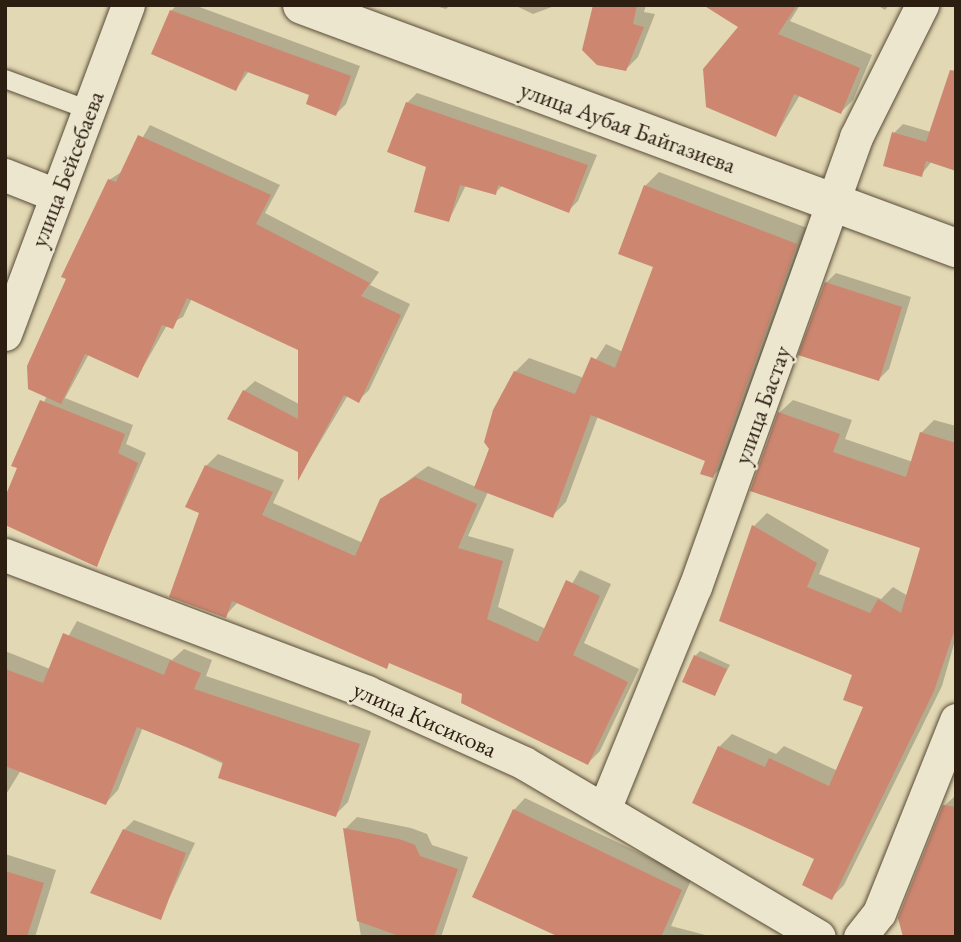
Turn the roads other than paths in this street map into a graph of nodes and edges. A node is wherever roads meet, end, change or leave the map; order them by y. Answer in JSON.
{"nodes":[{"id":1,"x":128,"y":5,"type":"edge"},
{"id":2,"x":302,"y":5,"type":"edge"},
{"id":3,"x":922,"y":5,"type":"edge"},
{"id":4,"x":5,"y":79,"type":"edge"},
{"id":5,"x":89,"y":110,"type":"junction"},
{"id":6,"x":5,"y":175,"type":"edge"},
{"id":7,"x":56,"y":195,"type":"junction"},
{"id":8,"x":832,"y":203,"type":"junction"},
{"id":9,"x":956,"y":248,"type":"edge"},
{"id":10,"x":5,"y":334,"type":"edge"},
{"id":11,"x":5,"y":555,"type":"edge"},
{"id":12,"x":956,"y":720,"type":"edge"},
{"id":13,"x":605,"y":807,"type":"junction"},
{"id":14,"x":819,"y":937,"type":"edge"},
{"id":15,"x":860,"y":937,"type":"edge"}],
"edges":[{"from":1,"to":5,"type":"street","name":"улица Бейсебаева"},
{"from":2,"to":8,"type":"main road","name":"улица Аубая Байгазиева"},
{"from":3,"to":8,"type":"street","name":"улица Бастау"},
{"from":4,"to":5,"type":"lane"},
{"from":5,"to":7,"type":"street","name":"улица Бейсебаева"},
{"from":6,"to":7,"type":"street"},
{"from":7,"to":10,"type":"street","name":"улица Бейсебаева"},
{"from":8,"to":9,"type":"main road","name":"улица Аубая Байгазиева"},
{"from":8,"to":13,"type":"street","name":"улица Бастау"},
{"from":11,"to":13,"type":"street","name":"улица Кисикова"},
{"from":12,"to":15,"type":"street"},
{"from":13,"to":14,"type":"street","name":"улица Кисикова"}]}
